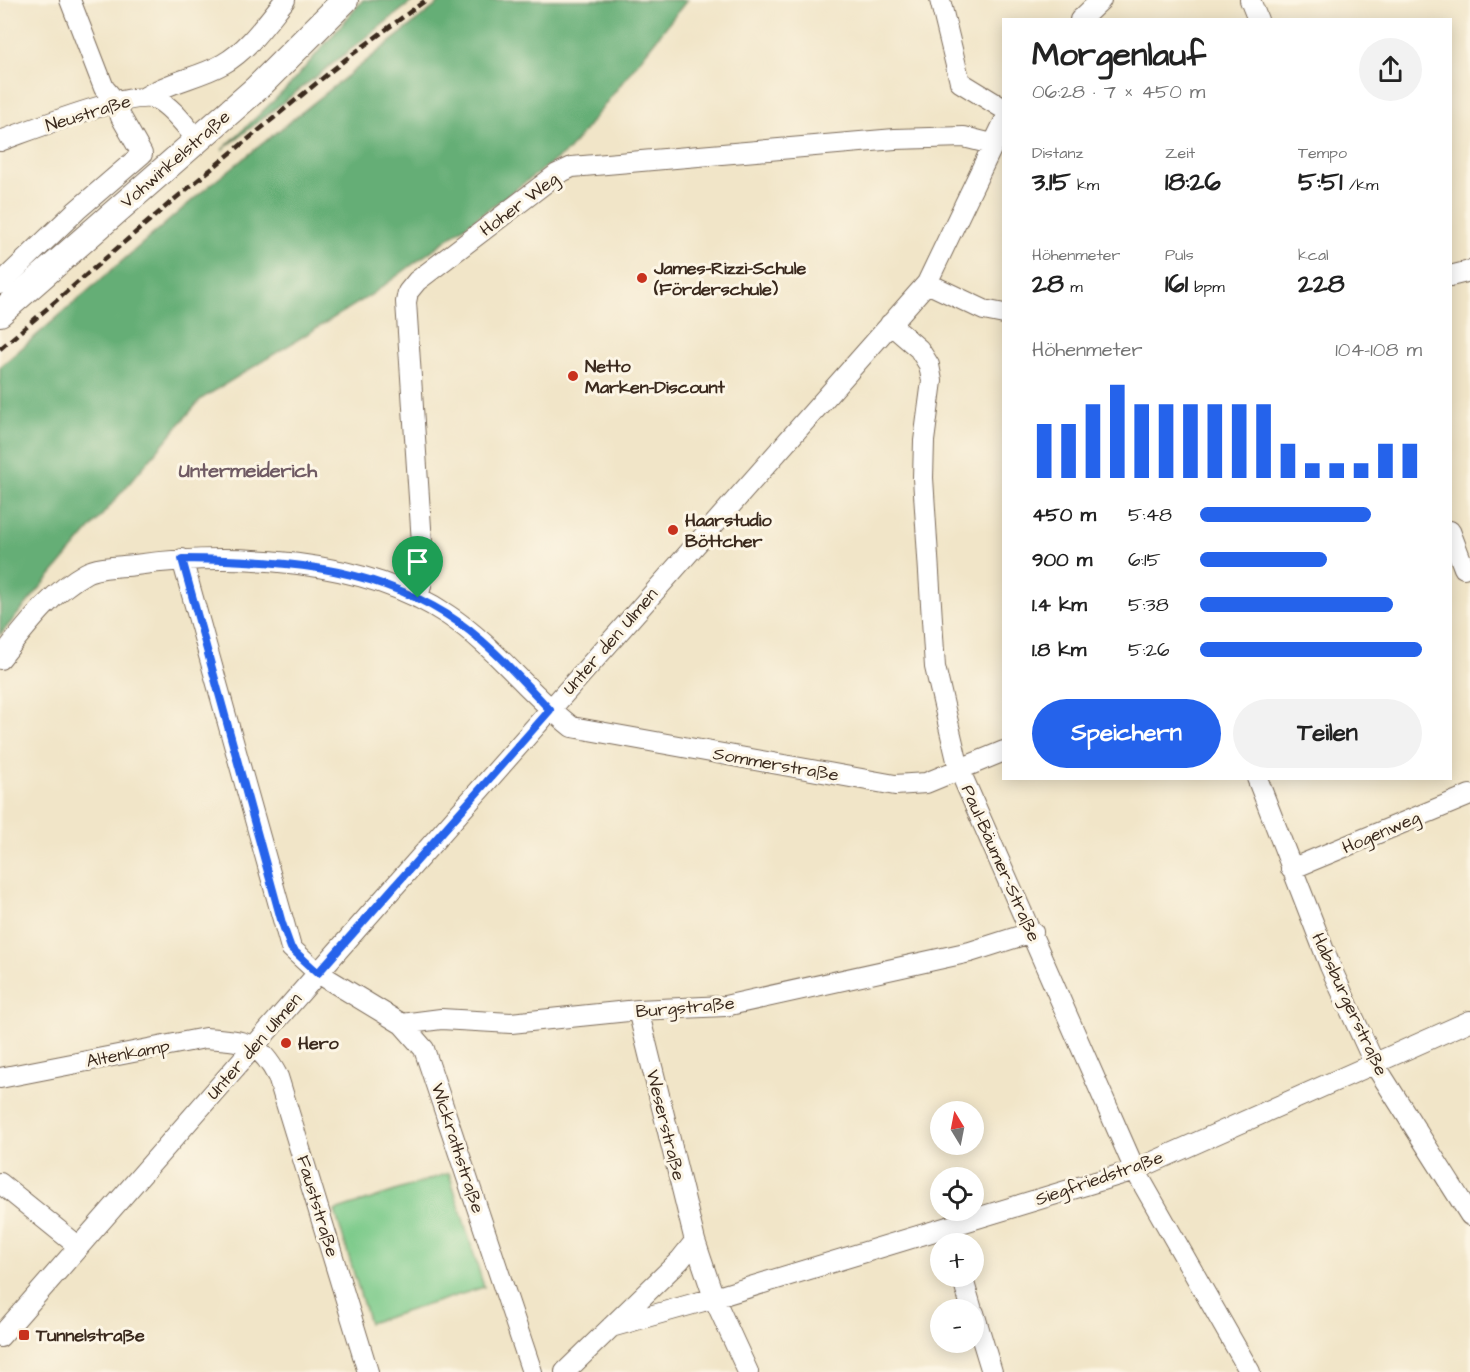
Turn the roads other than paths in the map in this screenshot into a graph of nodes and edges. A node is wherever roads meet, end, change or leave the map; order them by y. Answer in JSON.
{"nodes":[{"id":1,"x":70,"y":0,"type":"edge"},
{"id":2,"x":285,"y":0,"type":"edge"},
{"id":3,"x":345,"y":0,"type":"edge"},
{"id":4,"x":940,"y":0,"type":"edge"},
{"id":5,"x":1101,"y":0,"type":"edge"},
{"id":6,"x":1250,"y":0,"type":"edge"},
{"id":7,"x":1082,"y":18,"type":"edge"},
{"id":8,"x":1257,"y":18,"type":"edge"},
{"id":9,"x":145,"y":97,"type":"junction"},
{"id":10,"x":116,"y":102,"type":"junction"},
{"id":11,"x":1002,"y":108,"type":"edge"},
{"id":12,"x":1002,"y":126,"type":"edge"},
{"id":13,"x":197,"y":139,"type":"junction"},
{"id":14,"x":0,"y":141,"type":"edge"},
{"id":15,"x":992,"y":144,"type":"junction"},
{"id":16,"x":1470,"y":271,"type":"edge"},
{"id":17,"x":1452,"y":276,"type":"edge"},
{"id":18,"x":927,"y":283,"type":"junction"},
{"id":19,"x":0,"y":284,"type":"edge"},
{"id":20,"x":0,"y":313,"type":"edge"},
{"id":21,"x":1002,"y":314,"type":"edge"},
{"id":22,"x":890,"y":324,"type":"junction"},
{"id":23,"x":1452,"y":538,"type":"edge"},
{"id":24,"x":182,"y":559,"type":"junction"},
{"id":25,"x":1461,"y":569,"type":"edge"},
{"id":26,"x":418,"y":598,"type":"junction"},
{"id":27,"x":0,"y":658,"type":"edge"},
{"id":28,"x":550,"y":710,"type":"junction"},
{"id":29,"x":1002,"y":753,"type":"edge"},
{"id":30,"x":959,"y":769,"type":"junction"},
{"id":31,"x":1258,"y":780,"type":"edge"},
{"id":32,"x":1470,"y":795,"type":"edge"},
{"id":33,"x":1291,"y":869,"type":"junction"},
{"id":34,"x":1033,"y":932,"type":"junction"},
{"id":35,"x":318,"y":973,"type":"junction"},
{"id":36,"x":638,"y":1010,"type":"junction"},
{"id":37,"x":1470,"y":1021,"type":"edge"},
{"id":38,"x":402,"y":1024,"type":"junction"},
{"id":39,"x":256,"y":1046,"type":"junction"},
{"id":40,"x":1375,"y":1065,"type":"junction"},
{"id":41,"x":0,"y":1078,"type":"edge"},
{"id":42,"x":1135,"y":1170,"type":"junction"},
{"id":43,"x":0,"y":1184,"type":"edge"},
{"id":44,"x":1470,"y":1215,"type":"edge"},
{"id":45,"x":955,"y":1233,"type":"edge"},
{"id":46,"x":930,"y":1240,"type":"edge"},
{"id":47,"x":695,"y":1241,"type":"junction"},
{"id":48,"x":78,"y":1246,"type":"junction"},
{"id":49,"x":714,"y":1298,"type":"junction"},
{"id":50,"x":608,"y":1328,"type":"junction"},
{"id":51,"x":0,"y":1337,"type":"edge"},
{"id":52,"x":984,"y":1346,"type":"edge"},
{"id":53,"x":368,"y":1372,"type":"edge"},
{"id":54,"x":532,"y":1372,"type":"edge"},
{"id":55,"x":565,"y":1372,"type":"edge"},
{"id":56,"x":748,"y":1372,"type":"edge"},
{"id":57,"x":992,"y":1372,"type":"edge"},
{"id":58,"x":1250,"y":1372,"type":"edge"}],
"edges":[{"from":1,"to":10,"type":"street"},
{"from":2,"to":9,"type":"street"},
{"from":3,"to":13,"type":"main road","name":"Vohwinkelstraße"},
{"from":4,"to":11,"type":"street"},
{"from":5,"to":7,"type":"street"},
{"from":6,"to":8,"type":"street"},
{"from":9,"to":10,"type":"street","name":"Neustraße"},
{"from":9,"to":13,"type":"street","name":"Neustraße"},
{"from":10,"to":14,"type":"street","name":"Neustraße"},
{"from":10,"to":19,"type":"street"},
{"from":12,"to":15,"type":"street","name":"Unter den Ulmen"},
{"from":13,"to":20,"type":"main road","name":"Vohwinkelstraße"},
{"from":15,"to":18,"type":"street","name":"Unter den Ulmen"},
{"from":15,"to":26,"type":"street","name":"Hoher Weg"},
{"from":16,"to":17,"type":"street"},
{"from":18,"to":21,"type":"street"},
{"from":18,"to":22,"type":"street","name":"Unter den Ulmen"},
{"from":22,"to":28,"type":"street","name":"Unter den Ulmen"},
{"from":22,"to":30,"type":"street","name":"Paul-Bäumer-Straße"},
{"from":23,"to":25,"type":"street"},
{"from":24,"to":26,"type":"street","name":"Sommerstraße"},
{"from":24,"to":27,"type":"street","name":"Sommerstraße"},
{"from":24,"to":35,"type":"street","name":"Wickrathstraße"},
{"from":26,"to":28,"type":"street","name":"Sommerstraße"},
{"from":28,"to":30,"type":"street","name":"Sommerstraße"},
{"from":28,"to":35,"type":"street","name":"Unter den Ulmen"},
{"from":29,"to":30,"type":"street","name":"Sommerstraße"},
{"from":30,"to":34,"type":"street","name":"Paul-Bäumer-Straße"},
{"from":31,"to":33,"type":"street","name":"Habsburgerstraße"},
{"from":32,"to":33,"type":"street","name":"Hogenweg"},
{"from":33,"to":40,"type":"street","name":"Habsburgerstraße"},
{"from":34,"to":36,"type":"street","name":"Burgstraße"},
{"from":34,"to":42,"type":"street","name":"Paul-Bäumer-Straße"},
{"from":35,"to":38,"type":"street","name":"Wickrathstraße"},
{"from":35,"to":39,"type":"street","name":"Unter den Ulmen"},
{"from":36,"to":38,"type":"street","name":"Burgstraße"},
{"from":36,"to":47,"type":"street","name":"Weserstraße"},
{"from":37,"to":40,"type":"street","name":"Siegfriedstraße"},
{"from":38,"to":54,"type":"street","name":"Wickrathstraße"},
{"from":39,"to":41,"type":"street","name":"Altenkamp"},
{"from":39,"to":48,"type":"street","name":"Unter den Ulmen"},
{"from":39,"to":53,"type":"street","name":"Fauststraße"},
{"from":40,"to":42,"type":"street","name":"Siegfriedstraße"},
{"from":40,"to":44,"type":"street","name":"Habsburgerstraße"},
{"from":42,"to":45,"type":"street","name":"Siegfriedstraße"},
{"from":42,"to":58,"type":"street","name":"Paul-Bäumer-Straße"},
{"from":43,"to":48,"type":"street"},
{"from":46,"to":49,"type":"street","name":"Siegfriedstraße"},
{"from":47,"to":49,"type":"street","name":"Weserstraße"},
{"from":47,"to":50,"type":"street"},
{"from":48,"to":51,"type":"street","name":"Unter den Ulmen"},
{"from":49,"to":50,"type":"street"},
{"from":49,"to":56,"type":"street","name":"Weserstraße"},
{"from":50,"to":55,"type":"street"},
{"from":52,"to":57,"type":"street"}]}
